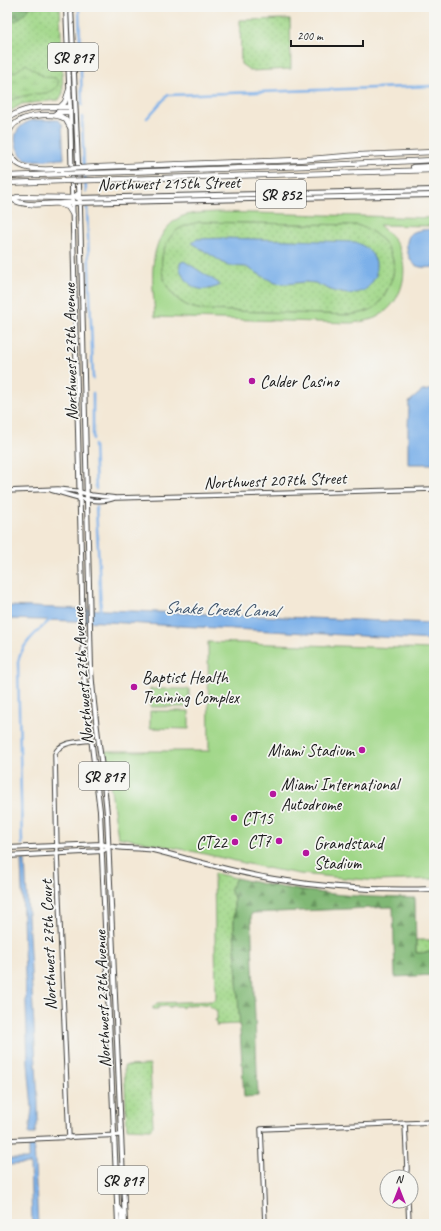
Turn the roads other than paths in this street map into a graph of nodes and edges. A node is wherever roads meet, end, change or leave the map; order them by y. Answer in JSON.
{"nodes":[{"id":1,"x":66,"y":7,"type":"edge"},
{"id":2,"x":71,"y":7,"type":"edge"},
{"id":3,"x":69,"y":90,"type":"junction"},
{"id":4,"x":60,"y":107,"type":"junction"},
{"id":5,"x":70,"y":109,"type":"junction"},
{"id":6,"x":76,"y":109,"type":"junction"},
{"id":7,"x":54,"y":115,"type":"junction"},
{"id":8,"x":7,"y":120,"type":"edge"},
{"id":9,"x":70,"y":126,"type":"junction"},
{"id":10,"x":7,"y":138,"type":"edge"},
{"id":11,"x":7,"y":146,"type":"edge"},
{"id":12,"x":434,"y":151,"type":"edge"},
{"id":13,"x":434,"y":160,"type":"edge"},
{"id":14,"x":434,"y":166,"type":"edge"},
{"id":15,"x":434,"y":170,"type":"edge"},
{"id":16,"x":63,"y":171,"type":"junction"},
{"id":17,"x":374,"y":172,"type":"junction"},
{"id":18,"x":7,"y":176,"type":"edge"},
{"id":19,"x":7,"y":183,"type":"edge"},
{"id":20,"x":434,"y":190,"type":"edge"},
{"id":21,"x":347,"y":192,"type":"junction"},
{"id":22,"x":434,"y":195,"type":"edge"},
{"id":23,"x":339,"y":197,"type":"junction"},
{"id":24,"x":79,"y":198,"type":"junction"},
{"id":25,"x":168,"y":198,"type":"junction"},
{"id":26,"x":10,"y":199,"type":"edge"},
{"id":27,"x":72,"y":200,"type":"junction"},
{"id":28,"x":59,"y":204,"type":"junction"},
{"id":29,"x":73,"y":215,"type":"junction"},
{"id":30,"x":73,"y":243,"type":"junction"},
{"id":31,"x":81,"y":252,"type":"junction"},
{"id":32,"x":74,"y":288,"type":"junction"},
{"id":33,"x":81,"y":294,"type":"junction"},
{"id":34,"x":75,"y":300,"type":"junction"},
{"id":35,"x":85,"y":442,"type":"junction"},
{"id":36,"x":79,"y":443,"type":"junction"},
{"id":37,"x":434,"y":489,"type":"edge"},
{"id":38,"x":49,"y":490,"type":"junction"},
{"id":39,"x":7,"y":491,"type":"edge"},
{"id":40,"x":80,"y":492,"type":"junction"},
{"id":41,"x":80,"y":497,"type":"junction"},
{"id":42,"x":87,"y":497,"type":"junction"},
{"id":43,"x":87,"y":705,"type":"junction"},
{"id":44,"x":94,"y":705,"type":"junction"},
{"id":45,"x":92,"y":740,"type":"junction"},
{"id":46,"x":104,"y":775,"type":"junction"},
{"id":47,"x":97,"y":776,"type":"junction"},
{"id":48,"x":102,"y":844,"type":"junction"},
{"id":49,"x":57,"y":846,"type":"junction"},
{"id":50,"x":109,"y":847,"type":"junction"},
{"id":51,"x":7,"y":848,"type":"edge"},
{"id":52,"x":102,"y":851,"type":"junction"},
{"id":53,"x":57,"y":853,"type":"junction"},
{"id":54,"x":7,"y":856,"type":"edge"},
{"id":55,"x":434,"y":889,"type":"edge"},
{"id":56,"x":106,"y":927,"type":"junction"},
{"id":57,"x":113,"y":939,"type":"junction"},
{"id":58,"x":434,"y":1122,"type":"edge"},
{"id":59,"x":405,"y":1123,"type":"junction"},
{"id":60,"x":68,"y":1124,"type":"junction"},
{"id":61,"x":121,"y":1135,"type":"junction"},
{"id":62,"x":114,"y":1136,"type":"junction"},
{"id":63,"x":80,"y":1137,"type":"junction"},
{"id":64,"x":69,"y":1138,"type":"junction"},
{"id":65,"x":7,"y":1140,"type":"edge"},
{"id":66,"x":407,"y":1169,"type":"edge"},
{"id":67,"x":117,"y":1206,"type":"junction"},
{"id":68,"x":409,"y":1209,"type":"edge"},
{"id":69,"x":118,"y":1224,"type":"edge"},
{"id":70,"x":124,"y":1224,"type":"edge"},
{"id":71,"x":265,"y":1224,"type":"edge"},
{"id":72,"x":410,"y":1224,"type":"edge"}],
"edges":[{"from":1,"to":3,"type":"main road","number":"SR 817"},
{"from":2,"to":6,"type":"main road","number":"SR 817"},
{"from":3,"to":4,"type":"highway"},
{"from":3,"to":5,"type":"main road","number":"SR 817"},
{"from":4,"to":5,"type":"highway"},
{"from":4,"to":8,"type":"highway"},
{"from":5,"to":6,"type":"main road"},
{"from":5,"to":7,"type":"highway"},
{"from":5,"to":9,"type":"main road","number":"SR 817"},
{"from":6,"to":24,"type":"main road","number":"SR 817"},
{"from":7,"to":9,"type":"highway"},
{"from":7,"to":10,"type":"highway"},
{"from":9,"to":27,"type":"main road","number":"SR 817"},
{"from":11,"to":16,"type":"highway"},
{"from":12,"to":16,"type":"highway","bridge":true},
{"from":13,"to":16,"type":"highway","bridge":true},
{"from":14,"to":17,"type":"highway"},
{"from":15,"to":17,"type":"highway"},
{"from":16,"to":18,"type":"highway"},
{"from":17,"to":19,"type":"highway","bridge":true},
{"from":20,"to":21,"type":"main road","name":"Northwest 215th Street","number":"SR 852"},
{"from":21,"to":23,"type":"main road"},
{"from":21,"to":25,"type":"main road","name":"Northwest 215th Street","number":"SR 852"},
{"from":22,"to":23,"type":"main road","name":"Northwest 215th Street","number":"SR 852"},
{"from":23,"to":25,"type":"main road","name":"Northwest 215th Street","number":"SR 852"},
{"from":24,"to":25,"type":"main road","name":"Northwest 215th Street","number":"SR 852"},
{"from":24,"to":27,"type":"highway"},
{"from":24,"to":27,"type":"main road","name":"Northwest 215th Street","number":"SR 852"},
{"from":24,"to":31,"type":"main road","name":"Northwest 27th Avenue","number":"SR 817"},
{"from":26,"to":27,"type":"highway"},
{"from":26,"to":28,"type":"highway"},
{"from":27,"to":28,"type":"highway"},
{"from":27,"to":29,"type":"main road","name":"Northwest 27th Avenue","number":"SR 817"},
{"from":28,"to":29,"type":"highway"},
{"from":29,"to":30,"type":"main road","name":"Northwest 27th Avenue","number":"SR 817"},
{"from":30,"to":31,"type":"main road"},
{"from":30,"to":32,"type":"main road","name":"Northwest 27th Avenue","number":"SR 817"},
{"from":31,"to":33,"type":"main road","name":"Northwest 27th Avenue","number":"SR 817"},
{"from":32,"to":33,"type":"main road"},
{"from":32,"to":34,"type":"main road","name":"Northwest 27th Avenue","number":"SR 817"},
{"from":33,"to":34,"type":"main road"},
{"from":33,"to":35,"type":"main road","name":"Northwest 27th Avenue","number":"SR 817"},
{"from":34,"to":36,"type":"main road","name":"Northwest 27th Avenue","number":"SR 817"},
{"from":35,"to":36,"type":"main road"},
{"from":35,"to":42,"type":"main road","name":"Northwest 27th Avenue","number":"SR 817"},
{"from":36,"to":40,"type":"main road","name":"Northwest 27th Avenue","number":"SR 817"},
{"from":37,"to":42,"type":"street","name":"Northwest 207th Street"},
{"from":38,"to":39,"type":"street","name":"Northwest 207th Street"},
{"from":38,"to":40,"type":"street","name":"Northwest 207th Street"},
{"from":38,"to":41,"type":"street","name":"Northwest 207th Street"},
{"from":40,"to":41,"type":"main road","name":"Northwest 27th Avenue","number":"SR 817"},
{"from":40,"to":42,"type":"street","name":"Northwest 207th Street"},
{"from":41,"to":42,"type":"street","name":"Northwest 207th Street"},
{"from":41,"to":43,"type":"main road","name":"Northwest 27th Avenue","number":"SR 817"},
{"from":42,"to":44,"type":"main road","name":"Northwest 27th Avenue","number":"SR 817"},
{"from":43,"to":44,"type":"main road"},
{"from":43,"to":45,"type":"main road","name":"Northwest 27th Avenue","number":"SR 817"},
{"from":44,"to":46,"type":"main road","name":"Northwest 27th Avenue","number":"SR 817"},
{"from":45,"to":47,"type":"main road","name":"Northwest 27th Avenue","number":"SR 817"},
{"from":45,"to":49,"type":"street","name":"Northwest 27th Court"},
{"from":46,"to":47,"type":"main road"},
{"from":46,"to":50,"type":"main road","name":"Northwest 27th Avenue","number":"SR 817"},
{"from":47,"to":48,"type":"main road","name":"Northwest 27th Avenue","number":"SR 817"},
{"from":48,"to":49,"type":"main road"},
{"from":48,"to":50,"type":"main road"},
{"from":48,"to":52,"type":"main road","name":"Northwest 27th Avenue","number":"SR 817"},
{"from":49,"to":51,"type":"main road"},
{"from":49,"to":53,"type":"street","name":"Northwest 27th Court"},
{"from":50,"to":52,"type":"main road"},
{"from":50,"to":55,"type":"main road"},
{"from":50,"to":57,"type":"main road","name":"Northwest 27th Avenue","number":"SR 817"},
{"from":52,"to":53,"type":"main road"},
{"from":52,"to":56,"type":"main road","name":"Northwest 27th Avenue","number":"SR 817"},
{"from":53,"to":54,"type":"main road"},
{"from":53,"to":60,"type":"street","name":"Northwest 27th Court"},
{"from":56,"to":57,"type":"main road"},
{"from":56,"to":62,"type":"main road","name":"Northwest 27th Avenue","number":"SR 817"},
{"from":57,"to":61,"type":"main road","name":"Northwest 27th Avenue","number":"SR 817"},
{"from":58,"to":59,"type":"street"},
{"from":59,"to":66,"type":"street"},
{"from":59,"to":71,"type":"street"},
{"from":60,"to":63,"type":"street"},
{"from":60,"to":64,"type":"street","name":"Northwest 27th Court"},
{"from":61,"to":62,"type":"street"},
{"from":61,"to":70,"type":"main road","name":"Northwest 27th Avenue","number":"SR 817"},
{"from":62,"to":63,"type":"street"},
{"from":62,"to":67,"type":"main road","name":"Northwest 27th Avenue","number":"SR 817"},
{"from":63,"to":64,"type":"street"},
{"from":64,"to":65,"type":"street"},
{"from":67,"to":69,"type":"main road","name":"Northwest 27th Avenue","number":"SR 817"},
{"from":67,"to":70,"type":"main road"},
{"from":68,"to":72,"type":"street"}]}
